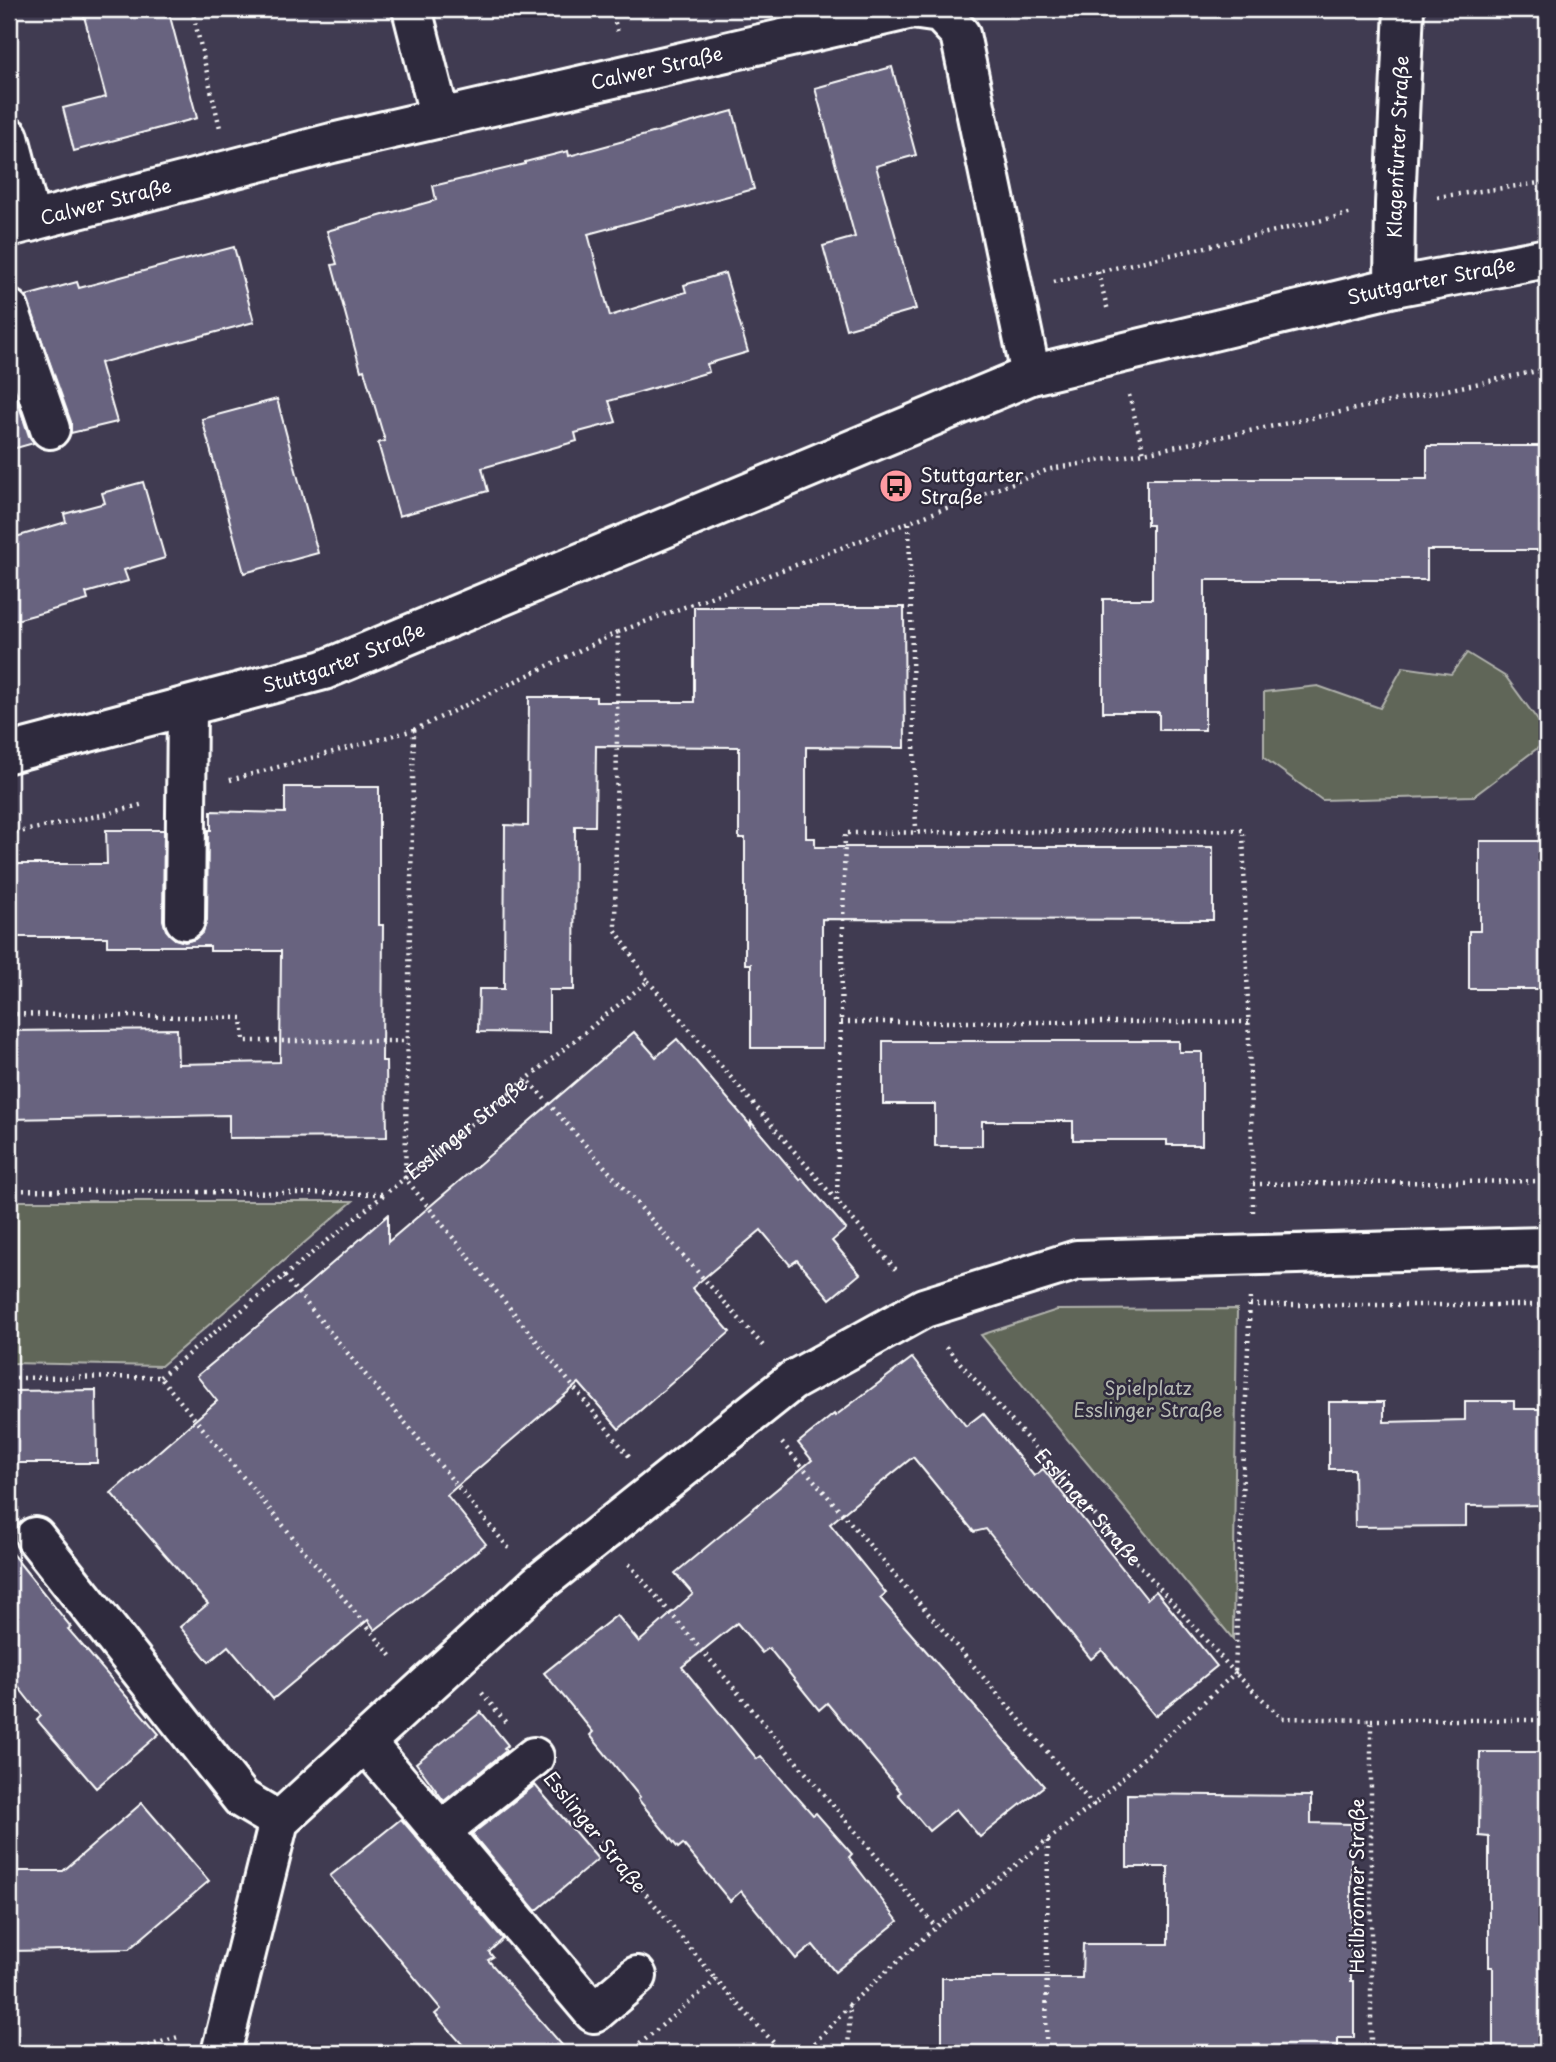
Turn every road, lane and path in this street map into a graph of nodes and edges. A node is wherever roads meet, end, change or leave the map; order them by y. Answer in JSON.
{"nodes":[{"id":1,"x":191,"y":9,"type":"edge"},
{"id":2,"x":412,"y":9,"type":"edge"},
{"id":3,"x":1404,"y":9,"type":"edge"},
{"id":4,"x":941,"y":11,"type":"edge"},
{"id":5,"x":827,"y":19,"type":"edge"},
{"id":6,"x":440,"y":118,"type":"junction"},
{"id":7,"x":9,"y":137,"type":"edge"},
{"id":8,"x":230,"y":170,"type":"junction"},
{"id":9,"x":1547,"y":182,"type":"edge"},
{"id":10,"x":1395,"y":204,"type":"junction"},
{"id":11,"x":20,"y":224,"type":"edge"},
{"id":12,"x":1547,"y":258,"type":"edge"},
{"id":13,"x":1394,"y":287,"type":"junction"},
{"id":14,"x":1014,"y":291,"type":"junction"},
{"id":15,"x":9,"y":309,"type":"edge"},
{"id":16,"x":1547,"y":369,"type":"edge"},
{"id":17,"x":1031,"y":375,"type":"junction"},
{"id":18,"x":50,"y":429,"type":"dead end"},
{"id":19,"x":909,"y":523,"type":"junction"},
{"id":20,"x":618,"y":632,"type":"junction"},
{"id":21,"x":187,"y":706,"type":"junction"},
{"id":22,"x":414,"y":730,"type":"junction"},
{"id":23,"x":9,"y":753,"type":"edge"},
{"id":24,"x":187,"y":792,"type":"junction"},
{"id":25,"x":916,"y":832,"type":"junction"},
{"id":26,"x":9,"y":834,"type":"edge"},
{"id":27,"x":185,"y":920,"type":"dead end"},
{"id":28,"x":648,"y":981,"type":"junction"},
{"id":29,"x":9,"y":1014,"type":"edge"},
{"id":30,"x":841,"y":1022,"type":"junction"},
{"id":31,"x":1249,"y":1022,"type":"junction"},
{"id":32,"x":408,"y":1041,"type":"junction"},
{"id":33,"x":527,"y":1079,"type":"junction"},
{"id":34,"x":404,"y":1178,"type":"junction"},
{"id":35,"x":1547,"y":1181,"type":"edge"},
{"id":36,"x":1253,"y":1184,"type":"junction"},
{"id":37,"x":9,"y":1190,"type":"edge"},
{"id":38,"x":385,"y":1194,"type":"junction"},
{"id":39,"x":837,"y":1201,"type":"junction"},
{"id":40,"x":1547,"y":1247,"type":"edge"},
{"id":41,"x":1252,"y":1255,"type":"junction"},
{"id":42,"x":284,"y":1276,"type":"junction"},
{"id":43,"x":1547,"y":1305,"type":"edge"},
{"id":44,"x":1250,"y":1306,"type":"junction"},
{"id":45,"x":931,"y":1322,"type":"junction"},
{"id":46,"x":159,"y":1377,"type":"junction"},
{"id":47,"x":9,"y":1378,"type":"edge"},
{"id":48,"x":792,"y":1381,"type":"junction"},
{"id":49,"x":782,"y":1442,"type":"dead end"},
{"id":50,"x":657,"y":1489,"type":"junction"},
{"id":51,"x":35,"y":1537,"type":"dead end"},
{"id":52,"x":626,"y":1560,"type":"dead end"},
{"id":53,"x":538,"y":1584,"type":"junction"},
{"id":54,"x":1235,"y":1673,"type":"junction"},
{"id":55,"x":475,"y":1684,"type":"dead end"},
{"id":56,"x":422,"y":1691,"type":"junction"},
{"id":57,"x":1371,"y":1720,"type":"junction"},
{"id":58,"x":1547,"y":1720,"type":"edge"},
{"id":59,"x":365,"y":1742,"type":"junction"},
{"id":60,"x":534,"y":1757,"type":"junction"},
{"id":61,"x":1093,"y":1805,"type":"junction"},
{"id":62,"x":279,"y":1821,"type":"junction"},
{"id":63,"x":441,"y":1831,"type":"junction"},
{"id":64,"x":1048,"y":1840,"type":"junction"},
{"id":65,"x":936,"y":1927,"type":"junction"},
{"id":66,"x":637,"y":1976,"type":"dead end"},
{"id":67,"x":716,"y":1980,"type":"junction"},
{"id":68,"x":850,"y":2004,"type":"junction"},
{"id":69,"x":220,"y":2053,"type":"edge"},
{"id":70,"x":629,"y":2053,"type":"edge"},
{"id":71,"x":783,"y":2053,"type":"edge"},
{"id":72,"x":805,"y":2053,"type":"edge"},
{"id":73,"x":848,"y":2053,"type":"edge"},
{"id":74,"x":1046,"y":2053,"type":"edge"},
{"id":75,"x":1371,"y":2053,"type":"edge"}],
"edges":[{"from":1,"to":8,"type":"path"},
{"from":2,"to":6,"type":"street"},
{"from":3,"to":10,"type":"street","name":"Klagenfurter Straße"},
{"from":4,"to":5,"type":"street","name":"Calwer Straße"},
{"from":4,"to":14,"type":"street","name":"Calwer Straße"},
{"from":5,"to":6,"type":"street","name":"Calwer Straße"},
{"from":6,"to":8,"type":"street","name":"Calwer Straße"},
{"from":7,"to":11,"type":"street"},
{"from":8,"to":11,"type":"street","name":"Calwer Straße"},
{"from":9,"to":10,"type":"path"},
{"from":10,"to":13,"type":"street","name":"Klagenfurter Straße"},
{"from":10,"to":14,"type":"path"},
{"from":12,"to":13,"type":"street","name":"Stuttgarter Straße"},
{"from":13,"to":17,"type":"street","name":"Stuttgarter Straße"},
{"from":14,"to":17,"type":"street","name":"Calwer Straße"},
{"from":15,"to":18,"type":"street"},
{"from":16,"to":19,"type":"path"},
{"from":17,"to":21,"type":"street","name":"Stuttgarter Straße"},
{"from":19,"to":20,"type":"path"},
{"from":19,"to":25,"type":"path"},
{"from":20,"to":22,"type":"path"},
{"from":20,"to":28,"type":"path","name":"Esslinger Straße"},
{"from":21,"to":23,"type":"street","name":"Stuttgarter Straße"},
{"from":21,"to":24,"type":"street"},
{"from":22,"to":24,"type":"path"},
{"from":22,"to":32,"type":"path"},
{"from":24,"to":26,"type":"path"},
{"from":24,"to":27,"type":"street"},
{"from":25,"to":30,"type":"path"},
{"from":25,"to":31,"type":"path"},
{"from":28,"to":33,"type":"path"},
{"from":28,"to":39,"type":"path","name":"Esslinger Straße"},
{"from":29,"to":32,"type":"path"},
{"from":30,"to":31,"type":"path"},
{"from":30,"to":39,"type":"path"},
{"from":31,"to":36,"type":"path"},
{"from":32,"to":34,"type":"path"},
{"from":33,"to":34,"type":"path","name":"Esslinger Straße"},
{"from":33,"to":48,"type":"path","name":"Esslinger Straße"},
{"from":34,"to":38,"type":"path"},
{"from":34,"to":50,"type":"path","name":"Esslinger Straße"},
{"from":35,"to":36,"type":"path"},
{"from":36,"to":41,"type":"path"},
{"from":37,"to":38,"type":"path"},
{"from":38,"to":42,"type":"path"},
{"from":39,"to":45,"type":"path","name":"Esslinger Straße"},
{"from":40,"to":41,"type":"street"},
{"from":41,"to":44,"type":"path"},
{"from":41,"to":45,"type":"street"},
{"from":42,"to":46,"type":"path"},
{"from":42,"to":53,"type":"path"},
{"from":43,"to":44,"type":"path"},
{"from":44,"to":54,"type":"path"},
{"from":45,"to":48,"type":"street"},
{"from":45,"to":54,"type":"path","name":"Esslinger Straße"},
{"from":46,"to":47,"type":"path"},
{"from":46,"to":56,"type":"path"},
{"from":48,"to":50,"type":"street"},
{"from":49,"to":61,"type":"path"},
{"from":50,"to":53,"type":"street"},
{"from":51,"to":62,"type":"street"},
{"from":52,"to":65,"type":"path"},
{"from":53,"to":56,"type":"street"},
{"from":54,"to":57,"type":"path"},
{"from":54,"to":61,"type":"path"},
{"from":55,"to":60,"type":"path","name":"Esslinger Straße"},
{"from":56,"to":59,"type":"street"},
{"from":57,"to":58,"type":"path"},
{"from":57,"to":75,"type":"path","name":"Heilbronner Straße"},
{"from":59,"to":62,"type":"street"},
{"from":59,"to":63,"type":"street"},
{"from":60,"to":63,"type":"street"},
{"from":60,"to":67,"type":"path","name":"Esslinger Straße"},
{"from":61,"to":64,"type":"path"},
{"from":62,"to":69,"type":"street"},
{"from":63,"to":66,"type":"street"},
{"from":64,"to":65,"type":"path"},
{"from":64,"to":74,"type":"path"},
{"from":65,"to":68,"type":"path"},
{"from":67,"to":70,"type":"path"},
{"from":67,"to":71,"type":"path","name":"Esslinger Straße"},
{"from":68,"to":72,"type":"path"},
{"from":68,"to":73,"type":"path"}]}
